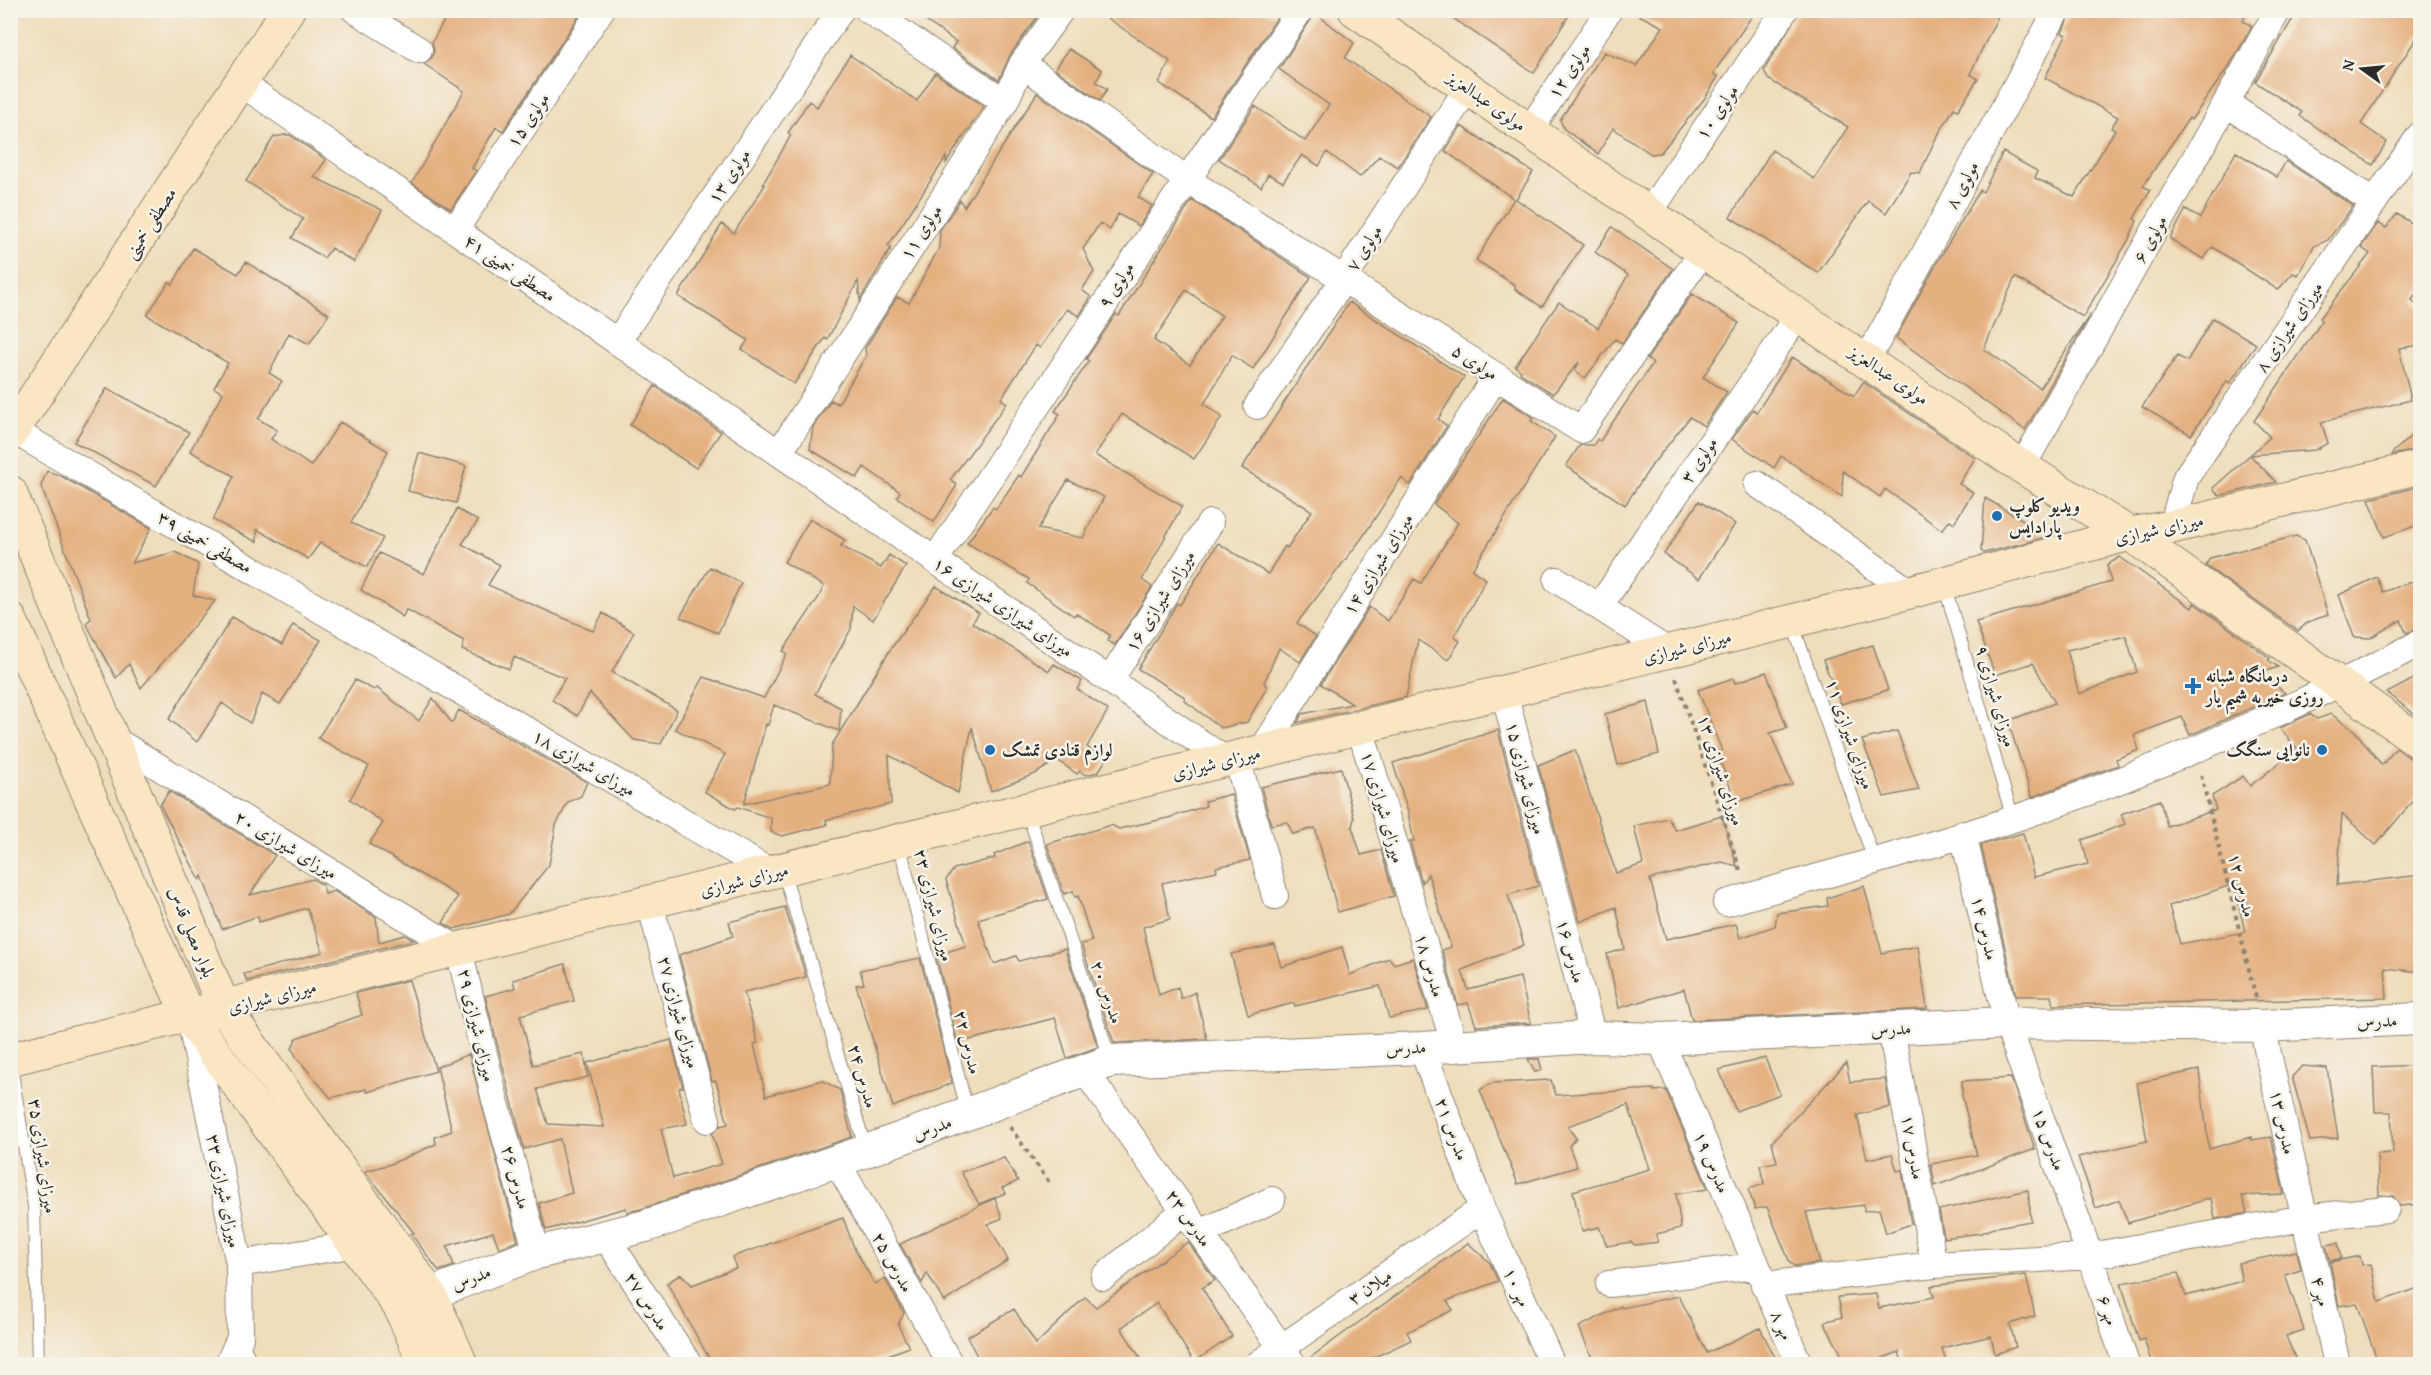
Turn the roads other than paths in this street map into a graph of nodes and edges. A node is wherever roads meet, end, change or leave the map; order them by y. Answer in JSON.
{"nodes":[{"id":1,"x":288,"y":10,"type":"edge"},
{"id":2,"x":355,"y":10,"type":"edge"},
{"id":3,"x":601,"y":10,"type":"edge"},
{"id":4,"x":841,"y":10,"type":"edge"},
{"id":5,"x":868,"y":10,"type":"edge"},
{"id":6,"x":1061,"y":10,"type":"edge"},
{"id":7,"x":1300,"y":10,"type":"edge"},
{"id":8,"x":1354,"y":10,"type":"edge"},
{"id":9,"x":1609,"y":10,"type":"edge"},
{"id":10,"x":1785,"y":10,"type":"edge"},
{"id":11,"x":2057,"y":10,"type":"edge"},
{"id":12,"x":2278,"y":10,"type":"edge"},
{"id":13,"x":418,"y":50,"type":"dead end"},
{"id":14,"x":1022,"y":64,"type":"junction"},
{"id":15,"x":241,"y":83,"type":"junction"},
{"id":16,"x":1468,"y":87,"type":"junction"},
{"id":17,"x":1005,"y":102,"type":"junction"},
{"id":18,"x":2226,"y":104,"type":"junction"},
{"id":19,"x":1529,"y":130,"type":"junction"},
{"id":20,"x":2421,"y":135,"type":"edge"},
{"id":21,"x":1186,"y":179,"type":"junction"},
{"id":22,"x":2374,"y":202,"type":"junction"},
{"id":23,"x":1649,"y":213,"type":"junction"},
{"id":24,"x":455,"y":230,"type":"junction"},
{"id":25,"x":1703,"y":251,"type":"junction"},
{"id":26,"x":1344,"y":279,"type":"junction"},
{"id":27,"x":1799,"y":314,"type":"junction"},
{"id":28,"x":617,"y":342,"type":"junction"},
{"id":29,"x":1868,"y":360,"type":"junction"},
{"id":30,"x":1496,"y":376,"type":"junction"},
{"id":31,"x":1257,"y":406,"type":"dead end"},
{"id":32,"x":12,"y":433,"type":"edge"},
{"id":33,"x":779,"y":453,"type":"junction"},
{"id":34,"x":2022,"y":467,"type":"junction"},
{"id":35,"x":2421,"y":467,"type":"edge"},
{"id":36,"x":1757,"y":484,"type":"dead end"},
{"id":37,"x":10,"y":492,"type":"edge"},
{"id":38,"x":1210,"y":523,"type":"dead end"},
{"id":39,"x":2172,"y":527,"type":"junction"},
{"id":40,"x":2130,"y":534,"type":"junction"},
{"id":41,"x":935,"y":560,"type":"junction"},
{"id":42,"x":1557,"y":580,"type":"dead end"},
{"id":43,"x":1944,"y":583,"type":"junction"},
{"id":44,"x":1910,"y":592,"type":"junction"},
{"id":45,"x":1599,"y":607,"type":"junction"},
{"id":46,"x":10,"y":619,"type":"edge"},
{"id":47,"x":1791,"y":621,"type":"junction"},
{"id":48,"x":2421,"y":643,"type":"edge"},
{"id":49,"x":1668,"y":651,"type":"junction"},
{"id":50,"x":396,"y":654,"type":"joint"},
{"id":51,"x":1110,"y":680,"type":"junction"},
{"id":52,"x":2339,"y":685,"type":"junction"},
{"id":53,"x":1504,"y":692,"type":"junction"},
{"id":54,"x":1360,"y":728,"type":"junction"},
{"id":55,"x":2415,"y":734,"type":"edge"},
{"id":56,"x":113,"y":739,"type":"junction"},
{"id":57,"x":1241,"y":757,"type":"junction"},
{"id":58,"x":1026,"y":810,"type":"junction"},
{"id":59,"x":2013,"y":819,"type":"junction"},
{"id":60,"x":1964,"y":834,"type":"junction"},
{"id":61,"x":899,"y":842,"type":"junction"},
{"id":62,"x":1874,"y":860,"type":"junction"},
{"id":63,"x":1548,"y":864,"type":"joint"},
{"id":64,"x":778,"y":872,"type":"junction"},
{"id":65,"x":1407,"y":886,"type":"joint"},
{"id":66,"x":1275,"y":896,"type":"dead end"},
{"id":67,"x":1737,"y":900,"type":"road end"},
{"id":68,"x":650,"y":903,"type":"junction"},
{"id":69,"x":459,"y":950,"type":"junction"},
{"id":70,"x":934,"y":978,"type":"joint"},
{"id":71,"x":224,"y":1008,"type":"junction"},
{"id":72,"x":189,"y":1017,"type":"junction"},
{"id":73,"x":2421,"y":1019,"type":"edge"},
{"id":74,"x":2007,"y":1023,"type":"junction"},
{"id":75,"x":2262,"y":1026,"type":"junction"},
{"id":76,"x":1892,"y":1029,"type":"junction"},
{"id":77,"x":1593,"y":1036,"type":"junction"},
{"id":78,"x":1660,"y":1039,"type":"junction"},
{"id":79,"x":1454,"y":1044,"type":"junction"},
{"id":80,"x":1422,"y":1048,"type":"junction"},
{"id":81,"x":10,"y":1060,"type":"edge"},
{"id":82,"x":1098,"y":1066,"type":"junction"},
{"id":83,"x":495,"y":1101,"type":"joint"},
{"id":84,"x":981,"y":1110,"type":"junction"},
{"id":85,"x":707,"y":1120,"type":"dead end"},
{"id":86,"x":866,"y":1151,"type":"junction"},
{"id":87,"x":836,"y":1160,"type":"junction"},
{"id":88,"x":1272,"y":1200,"type":"dead end"},
{"id":89,"x":1482,"y":1209,"type":"junction"},
{"id":90,"x":2385,"y":1209,"type":"dead end"},
{"id":91,"x":1184,"y":1211,"type":"junction"},
{"id":92,"x":2304,"y":1218,"type":"junction"},
{"id":93,"x":1200,"y":1233,"type":"junction"},
{"id":94,"x":606,"y":1237,"type":"junction"},
{"id":95,"x":356,"y":1244,"type":"junction"},
{"id":96,"x":537,"y":1253,"type":"junction"},
{"id":97,"x":2090,"y":1256,"type":"junction"},
{"id":98,"x":239,"y":1264,"type":"junction"},
{"id":99,"x":1934,"y":1265,"type":"junction"},
{"id":100,"x":1760,"y":1275,"type":"junction"},
{"id":101,"x":1104,"y":1277,"type":"dead end"},
{"id":102,"x":1609,"y":1284,"type":"dead end"},
{"id":103,"x":430,"y":1294,"type":"junction"},
{"id":104,"x":240,"y":1338,"type":"junction"},
{"id":105,"x":1287,"y":1357,"type":"edge"},
{"id":106,"x":38,"y":1365,"type":"edge"},
{"id":107,"x":228,"y":1365,"type":"edge"},
{"id":108,"x":252,"y":1365,"type":"edge"},
{"id":109,"x":425,"y":1365,"type":"edge"},
{"id":110,"x":461,"y":1365,"type":"edge"},
{"id":111,"x":689,"y":1365,"type":"edge"},
{"id":112,"x":950,"y":1365,"type":"edge"},
{"id":113,"x":1258,"y":1365,"type":"edge"},
{"id":114,"x":1552,"y":1365,"type":"edge"},
{"id":115,"x":1799,"y":1365,"type":"edge"},
{"id":116,"x":2126,"y":1365,"type":"edge"},
{"id":117,"x":2337,"y":1365,"type":"edge"}],
"edges":[{"from":1,"to":15,"type":"main road","name":"مصطفی خمینی"},
{"from":2,"to":13,"type":"street"},
{"from":3,"to":24,"type":"street","name":"مولوی ۱۵"},
{"from":4,"to":28,"type":"street","name":"مولوی ۱۳"},
{"from":5,"to":17,"type":"street"},
{"from":6,"to":14,"type":"street","name":"مولوی ۱۱"},
{"from":7,"to":21,"type":"street","name":"مولوی ۹"},
{"from":8,"to":16,"type":"main road","name":"مولوی عبدالعزیز"},
{"from":9,"to":19,"type":"street","name":"مولوی ۱۲"},
{"from":10,"to":23,"type":"street","name":"مولوی ۱۰"},
{"from":11,"to":29,"type":"street","name":"مولوی ۸"},
{"from":12,"to":18,"type":"street","name":"مولوی ۶"},
{"from":14,"to":17,"type":"street","name":"مولوی ۱۱"},
{"from":14,"to":21,"type":"street","name":"مولوی ۵"},
{"from":15,"to":24,"type":"street","name":"مصطفی خمینی ۴۱"},
{"from":15,"to":32,"type":"main road","name":"مصطفی خمینی"},
{"from":16,"to":19,"type":"main road","name":"مولوی عبدالعزیز"},
{"from":16,"to":26,"type":"street","name":"مولوی ۷"},
{"from":17,"to":33,"type":"street","name":"مولوی ۱۱"},
{"from":18,"to":22,"type":"street"},
{"from":18,"to":34,"type":"street","name":"مولوی ۶"},
{"from":19,"to":23,"type":"main road","name":"مولوی عبدالعزیز"},
{"from":20,"to":22,"type":"street","name":"میرزای شیرازی ۸"},
{"from":21,"to":26,"type":"street","name":"مولوی ۵"},
{"from":21,"to":41,"type":"street","name":"مولوی ۹"},
{"from":22,"to":39,"type":"street","name":"میرزای شیرازی ۸"},
{"from":23,"to":25,"type":"main road","name":"مولوی عبدالعزیز"},
{"from":24,"to":28,"type":"street","name":"مصطفی خمینی ۴۱"},
{"from":25,"to":27,"type":"main road","name":"مولوی عبدالعزیز"},
{"from":25,"to":30,"type":"street","name":"مولوی ۵"},
{"from":26,"to":30,"type":"street","name":"مولوی ۵"},
{"from":26,"to":31,"type":"street","name":"مولوی ۷"},
{"from":27,"to":29,"type":"main road","name":"مولوی عبدالعزیز"},
{"from":27,"to":45,"type":"street","name":"مولوی ۳"},
{"from":28,"to":33,"type":"street","name":"مصطفی خمینی ۴۱"},
{"from":29,"to":34,"type":"main road","name":"مولوی عبدالعزیز"},
{"from":30,"to":57,"type":"street","name":"میرزای شیرازی ۱۴"},
{"from":32,"to":50,"type":"street","name":"مصطفی خمینی ۳۹"},
{"from":33,"to":41,"type":"street","name":"میرزای شیرازی شیرازی ۱۶"},
{"from":34,"to":40,"type":"main road","name":"مولوی عبدالعزیز"},
{"from":35,"to":39,"type":"main road","name":"میرزای شیرازی"},
{"from":36,"to":44,"type":"street"},
{"from":37,"to":56,"type":"main road","name":"بلوار مصلی قدس"},
{"from":38,"to":51,"type":"street","name":"میرزای شیرازی ۱۶"},
{"from":39,"to":40,"type":"main road","name":"میرزای شیرازی"},
{"from":40,"to":43,"type":"main road","name":"میرزای شیرازی"},
{"from":40,"to":52,"type":"main road","name":"مولوی عبدالعزیز"},
{"from":41,"to":51,"type":"street","name":"میرزای شیرازی شیرازی ۱۶"},
{"from":42,"to":45,"type":"street"},
{"from":43,"to":44,"type":"main road","name":"میرزای شیرازی"},
{"from":43,"to":59,"type":"lane","name":"میرزای شیرازی ۹"},
{"from":44,"to":47,"type":"main road","name":"میرزای شیرازی"},
{"from":45,"to":49,"type":"street"},
{"from":46,"to":72,"type":"main road","name":"بلوار مصلی قدس"},
{"from":47,"to":49,"type":"main road","name":"میرزای شیرازی"},
{"from":47,"to":62,"type":"lane","name":"میرزای شیرازی ۱۱"},
{"from":48,"to":52,"type":"street"},
{"from":49,"to":53,"type":"main road","name":"میرزای شیرازی"},
{"from":50,"to":64,"type":"street","name":"میرزای شیرازی ۱۸"},
{"from":51,"to":57,"type":"street","name":"میرزای شیرازی شیرازی ۱۶"},
{"from":52,"to":55,"type":"main road","name":"مولوی عبدالعزیز"},
{"from":52,"to":59,"type":"street"},
{"from":53,"to":54,"type":"main road","name":"میرزای شیرازی"},
{"from":53,"to":63,"type":"street","name":"میرزای شیرازی ۱۵"},
{"from":54,"to":57,"type":"main road","name":"میرزای شیرازی"},
{"from":54,"to":65,"type":"street","name":"میرزای شیرازی ۱۷"},
{"from":56,"to":69,"type":"street","name":"میرزای شیرازی ۲۰"},
{"from":56,"to":71,"type":"main road","name":"بلوار مصلی قدس"},
{"from":57,"to":58,"type":"main road","name":"میرزای شیرازی"},
{"from":57,"to":66,"type":"street"},
{"from":58,"to":61,"type":"main road","name":"میرزای شیرازی"},
{"from":58,"to":82,"type":"lane","name":"مدرس ۲۰"},
{"from":59,"to":60,"type":"street"},
{"from":60,"to":62,"type":"street"},
{"from":60,"to":74,"type":"street","name":"مدرس ۱۴"},
{"from":61,"to":64,"type":"main road","name":"میرزای شیرازی"},
{"from":61,"to":70,"type":"lane","name":"میرزای شیرازی ۲۳"},
{"from":62,"to":67,"type":"street"},
{"from":63,"to":77,"type":"street","name":"مدرس ۱۶"},
{"from":64,"to":68,"type":"main road","name":"میرزای شیرازی"},
{"from":64,"to":86,"type":"lane","name":"مدرس ۲۴"},
{"from":65,"to":79,"type":"street","name":"مدرس ۱۸"},
{"from":68,"to":69,"type":"main road","name":"میرزای شیرازی"},
{"from":68,"to":85,"type":"street","name":"میرزای شیرازی ۲۷"},
{"from":69,"to":71,"type":"main road","name":"میرزای شیرازی"},
{"from":69,"to":83,"type":"street","name":"میرزای شیرازی ۲۹"},
{"from":70,"to":84,"type":"lane","name":"مدرس ۲۲"},
{"from":71,"to":72,"type":"main road","name":"میرزای شیرازی"},
{"from":71,"to":103,"type":"main road","name":"بلوار مصلی قدس"},
{"from":72,"to":81,"type":"main road","name":"میرزای شیرازی"},
{"from":72,"to":95,"type":"main road","name":"بلوار مصلی قدس"},
{"from":72,"to":98,"type":"street","name":"میرزای شیرازی ۳۳"},
{"from":73,"to":75,"type":"street","name":"مدرس"},
{"from":74,"to":75,"type":"street","name":"مدرس"},
{"from":74,"to":76,"type":"street","name":"مدرس"},
{"from":74,"to":97,"type":"street","name":"مدرس ۱۵"},
{"from":75,"to":92,"type":"street","name":"مدرس ۱۳"},
{"from":76,"to":78,"type":"street","name":"مدرس"},
{"from":76,"to":99,"type":"street","name":"مدرس ۱۷"},
{"from":77,"to":78,"type":"street","name":"مدرس"},
{"from":77,"to":79,"type":"street","name":"مدرس"},
{"from":78,"to":100,"type":"street","name":"مدرس ۱۹"},
{"from":79,"to":80,"type":"street","name":"مدرس"},
{"from":80,"to":82,"type":"street","name":"مدرس"},
{"from":80,"to":89,"type":"street","name":"مدرس ۲۱"},
{"from":81,"to":106,"type":"lane","name":"میرزای شیرازی ۳۵"},
{"from":82,"to":84,"type":"street","name":"مدرس"},
{"from":82,"to":91,"type":"street","name":"مدرس ۲۳"},
{"from":83,"to":96,"type":"street","name":"مدرس ۲۶"},
{"from":84,"to":86,"type":"street","name":"مدرس"},
{"from":86,"to":87,"type":"street","name":"مدرس"},
{"from":87,"to":94,"type":"street","name":"مدرس"},
{"from":87,"to":112,"type":"street","name":"مدرس ۲۵"},
{"from":88,"to":93,"type":"street"},
{"from":89,"to":105,"type":"street","name":"میلان ۳"},
{"from":89,"to":114,"type":"street","name":"مهر ۱۰"},
{"from":90,"to":92,"type":"street"},
{"from":91,"to":93,"type":"street","name":"مدرس ۲۳"},
{"from":91,"to":101,"type":"street"},
{"from":92,"to":97,"type":"street"},
{"from":92,"to":117,"type":"street","name":"مهر ۴"},
{"from":93,"to":105,"type":"street","name":"مدرس ۲۳"},
{"from":94,"to":96,"type":"street","name":"مدرس"},
{"from":94,"to":111,"type":"street","name":"مدرس ۲۷"},
{"from":95,"to":98,"type":"street"},
{"from":95,"to":109,"type":"main road","name":"بلوار مصلی قدس"},
{"from":96,"to":103,"type":"street","name":"مدرس"},
{"from":97,"to":99,"type":"street"},
{"from":97,"to":116,"type":"street","name":"مهر ۶"},
{"from":98,"to":104,"type":"street","name":"میرزای شیرازی ۳۳"},
{"from":99,"to":100,"type":"street"},
{"from":100,"to":102,"type":"street"},
{"from":100,"to":115,"type":"street","name":"مهر ۸"},
{"from":103,"to":110,"type":"main road","name":"بلوار مصلی قدس"},
{"from":104,"to":107,"type":"street","name":"میرزای شیرازی ۳۳"},
{"from":104,"to":108,"type":"lane"},
{"from":105,"to":113,"type":"street","name":"میلان ۳"}]}
